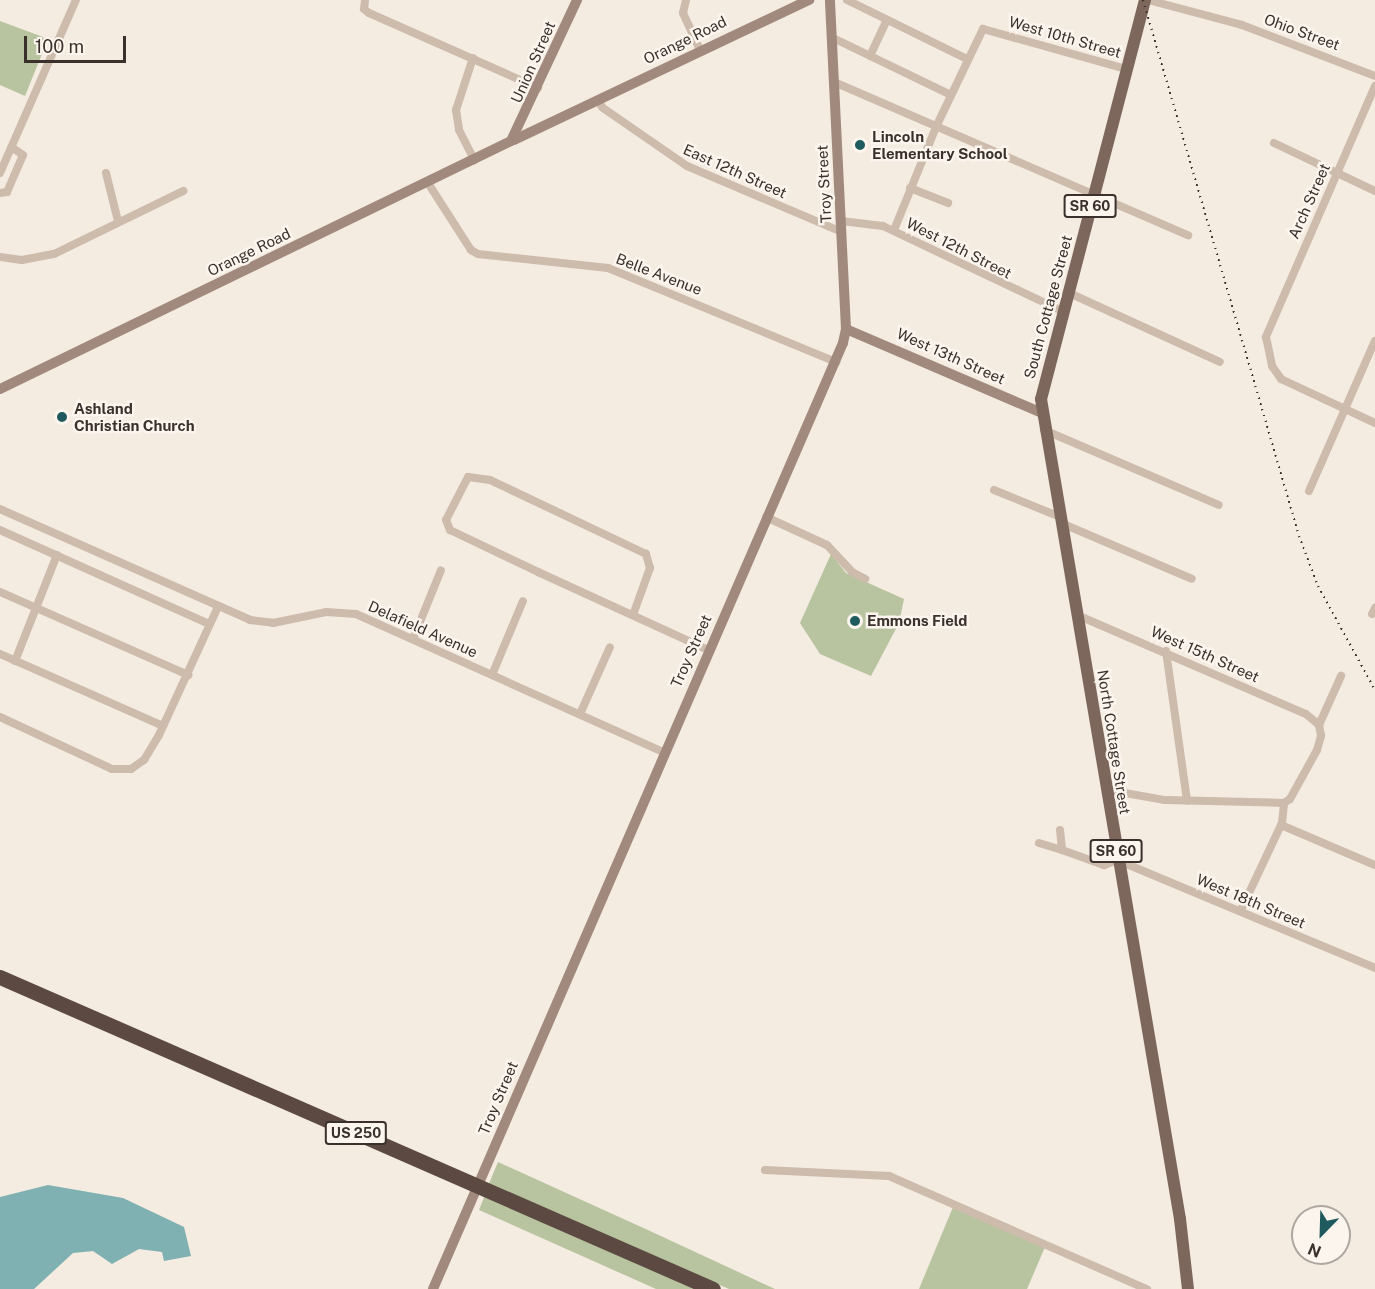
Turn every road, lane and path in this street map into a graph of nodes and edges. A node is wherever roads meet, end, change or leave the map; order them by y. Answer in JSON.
{"nodes":[{"id":1,"x":76,"y":0,"type":"edge"},
{"id":2,"x":577,"y":0,"type":"edge"},
{"id":3,"x":686,"y":0,"type":"edge"},
{"id":4,"x":809,"y":0,"type":"edge"},
{"id":5,"x":830,"y":0,"type":"edge"},
{"id":6,"x":847,"y":0,"type":"edge"},
{"id":7,"x":1147,"y":0,"type":"edge"},
{"id":8,"x":365,"y":4,"type":"edge"},
{"id":9,"x":886,"y":20,"type":"junction"},
{"id":10,"x":831,"y":37,"type":"junction"},
{"id":11,"x":700,"y":50,"type":"junction"},
{"id":12,"x":870,"y":56,"type":"junction"},
{"id":13,"x":472,"y":58,"type":"junction"},
{"id":14,"x":967,"y":59,"type":"junction"},
{"id":15,"x":1126,"y":69,"type":"junction"},
{"id":16,"x":1375,"y":76,"type":"edge"},
{"id":17,"x":834,"y":82,"type":"junction"},
{"id":18,"x":1375,"y":86,"type":"edge"},
{"id":19,"x":538,"y":88,"type":"junction"},
{"id":20,"x":951,"y":95,"type":"junction"},
{"id":21,"x":597,"y":100,"type":"junction"},
{"id":22,"x":936,"y":127,"type":"junction"},
{"id":23,"x":514,"y":138,"type":"junction"},
{"id":24,"x":1274,"y":143,"type":"dead end"},
{"id":25,"x":11,"y":147,"type":"junction"},
{"id":26,"x":474,"y":160,"type":"junction"},
{"id":27,"x":0,"y":173,"type":"edge"},
{"id":28,"x":106,"y":173,"type":"dead end"},
{"id":29,"x":1336,"y":173,"type":"junction"},
{"id":30,"x":428,"y":183,"type":"junction"},
{"id":31,"x":910,"y":188,"type":"junction"},
{"id":32,"x":183,"y":191,"type":"dead end"},
{"id":33,"x":1375,"y":191,"type":"edge"},
{"id":34,"x":0,"y":193,"type":"edge"},
{"id":35,"x":1093,"y":196,"type":"junction"},
{"id":36,"x":948,"y":204,"type":"dead end"},
{"id":37,"x":118,"y":221,"type":"junction"},
{"id":38,"x":842,"y":227,"type":"junction"},
{"id":39,"x":894,"y":230,"type":"junction"},
{"id":40,"x":1188,"y":235,"type":"dead end"},
{"id":41,"x":0,"y":257,"type":"edge"},
{"id":42,"x":1067,"y":292,"type":"junction"},
{"id":43,"x":1062,"y":311,"type":"junction"},
{"id":44,"x":846,"y":329,"type":"junction"},
{"id":45,"x":1375,"y":341,"type":"edge"},
{"id":46,"x":836,"y":362,"type":"junction"},
{"id":47,"x":1220,"y":362,"type":"dead end"},
{"id":48,"x":0,"y":389,"type":"edge"},
{"id":49,"x":1345,"y":410,"type":"junction"},
{"id":50,"x":1042,"y":413,"type":"junction"},
{"id":51,"x":1375,"y":423,"type":"edge"},
{"id":52,"x":1044,"y":430,"type":"junction"},
{"id":53,"x":994,"y":490,"type":"dead end"},
{"id":54,"x":1309,"y":491,"type":"dead end"},
{"id":55,"x":1219,"y":505,"type":"dead end"},
{"id":56,"x":0,"y":509,"type":"edge"},
{"id":57,"x":766,"y":517,"type":"junction"},
{"id":58,"x":1061,"y":520,"type":"junction"},
{"id":59,"x":0,"y":530,"type":"edge"},
{"id":60,"x":57,"y":555,"type":"junction"},
{"id":61,"x":441,"y":570,"type":"dead end"},
{"id":62,"x":865,"y":579,"type":"dead end"},
{"id":63,"x":1192,"y":579,"type":"dead end"},
{"id":64,"x":0,"y":592,"type":"edge"},
{"id":65,"x":523,"y":601,"type":"dead end"},
{"id":66,"x":218,"y":607,"type":"junction"},
{"id":67,"x":38,"y":609,"type":"junction"},
{"id":68,"x":633,"y":615,"type":"junction"},
{"id":69,"x":1077,"y":615,"type":"junction"},
{"id":70,"x":209,"y":624,"type":"junction"},
{"id":71,"x":413,"y":639,"type":"junction"},
{"id":72,"x":610,"y":647,"type":"dead end"},
{"id":73,"x":708,"y":650,"type":"junction"},
{"id":74,"x":1166,"y":651,"type":"junction"},
{"id":75,"x":0,"y":654,"type":"edge"},
{"id":76,"x":15,"y":661,"type":"junction"},
{"id":77,"x":188,"y":675,"type":"junction"},
{"id":78,"x":492,"y":675,"type":"junction"},
{"id":79,"x":1341,"y":676,"type":"dead end"},
{"id":80,"x":580,"y":714,"type":"junction"},
{"id":81,"x":0,"y":717,"type":"edge"},
{"id":82,"x":1319,"y":724,"type":"junction"},
{"id":83,"x":163,"y":726,"type":"junction"},
{"id":84,"x":663,"y":752,"type":"junction"},
{"id":85,"x":1108,"y":790,"type":"junction"},
{"id":86,"x":1187,"y":801,"type":"junction"},
{"id":87,"x":1284,"y":803,"type":"junction"},
{"id":88,"x":1281,"y":825,"type":"junction"},
{"id":89,"x":1060,"y":830,"type":"dead end"},
{"id":90,"x":1039,"y":843,"type":"dead end"},
{"id":91,"x":1062,"y":850,"type":"junction"},
{"id":92,"x":1117,"y":860,"type":"junction"},
{"id":93,"x":1375,"y":865,"type":"edge"},
{"id":94,"x":1241,"y":910,"type":"junction"},
{"id":95,"x":1375,"y":968,"type":"edge"},
{"id":96,"x":0,"y":977,"type":"edge"},
{"id":97,"x":765,"y":1170,"type":"dead end"},
{"id":98,"x":477,"y":1185,"type":"junction"},
{"id":99,"x":433,"y":1289,"type":"edge"},
{"id":100,"x":713,"y":1289,"type":"edge"},
{"id":101,"x":1147,"y":1289,"type":"edge"},
{"id":102,"x":1188,"y":1289,"type":"edge"}],
"edges":[{"from":1,"to":25,"type":"street"},
{"from":2,"to":19,"type":"main road","name":"Union Street"},
{"from":3,"to":11,"type":"street"},
{"from":4,"to":11,"type":"main road","name":"Orange Road"},
{"from":5,"to":10,"type":"main road","name":"Troy Street"},
{"from":6,"to":9,"type":"street"},
{"from":7,"to":15,"type":"main road","name":"South Cottage Street","number":"SR 60"},
{"from":7,"to":16,"type":"street","name":"Ohio Street"},
{"from":8,"to":13,"type":"street"},
{"from":9,"to":12,"type":"street"},
{"from":9,"to":14,"type":"street"},
{"from":10,"to":12,"type":"street"},
{"from":10,"to":17,"type":"main road","name":"Troy Street"},
{"from":11,"to":21,"type":"main road","name":"Orange Road"},
{"from":12,"to":20,"type":"street"},
{"from":13,"to":19,"type":"street"},
{"from":13,"to":26,"type":"street"},
{"from":14,"to":15,"type":"street","name":"West 10th Street"},
{"from":14,"to":20,"type":"street"},
{"from":15,"to":35,"type":"main road","name":"South Cottage Street","number":"SR 60"},
{"from":17,"to":22,"type":"street"},
{"from":17,"to":38,"type":"main road","name":"Troy Street"},
{"from":18,"to":29,"type":"street","name":"Arch Street"},
{"from":19,"to":23,"type":"main road","name":"Union Street"},
{"from":20,"to":22,"type":"street"},
{"from":21,"to":23,"type":"main road","name":"Orange Road"},
{"from":21,"to":38,"type":"street","name":"East 12th Street"},
{"from":22,"to":31,"type":"street"},
{"from":22,"to":35,"type":"street"},
{"from":23,"to":26,"type":"main road","name":"Orange Road"},
{"from":24,"to":29,"type":"street"},
{"from":25,"to":27,"type":"street"},
{"from":25,"to":34,"type":"street"},
{"from":26,"to":30,"type":"main road","name":"Orange Road"},
{"from":28,"to":37,"type":"street"},
{"from":29,"to":33,"type":"street"},
{"from":29,"to":49,"type":"street","name":"Arch Street"},
{"from":30,"to":46,"type":"street","name":"Belle Avenue"},
{"from":30,"to":48,"type":"main road","name":"Orange Road"},
{"from":31,"to":36,"type":"street"},
{"from":31,"to":39,"type":"street"},
{"from":32,"to":37,"type":"street"},
{"from":35,"to":40,"type":"street"},
{"from":35,"to":42,"type":"main road","name":"South Cottage Street","number":"SR 60"},
{"from":37,"to":41,"type":"street"},
{"from":38,"to":39,"type":"street","name":"West 12th Street"},
{"from":38,"to":44,"type":"main road","name":"Troy Street"},
{"from":39,"to":43,"type":"street","name":"West 12th Street"},
{"from":42,"to":43,"type":"main road","name":"South Cottage Street","number":"SR 60"},
{"from":42,"to":47,"type":"street"},
{"from":43,"to":50,"type":"main road","name":"South Cottage Street","number":"SR 60"},
{"from":44,"to":46,"type":"main road","name":"Troy Street"},
{"from":44,"to":50,"type":"main road","name":"West 13th Street"},
{"from":45,"to":49,"type":"street"},
{"from":46,"to":57,"type":"main road","name":"Troy Street"},
{"from":49,"to":51,"type":"street"},
{"from":49,"to":54,"type":"street"},
{"from":50,"to":52,"type":"main road","name":"North Cottage Street","number":"SR 60"},
{"from":52,"to":55,"type":"street"},
{"from":52,"to":58,"type":"main road","name":"North Cottage Street","number":"SR 60"},
{"from":53,"to":58,"type":"street"},
{"from":56,"to":66,"type":"street","name":"Delafield Avenue"},
{"from":57,"to":62,"type":"street"},
{"from":57,"to":73,"type":"main road","name":"Troy Street"},
{"from":58,"to":63,"type":"street"},
{"from":58,"to":69,"type":"main road","name":"North Cottage Street","number":"SR 60"},
{"from":59,"to":60,"type":"street"},
{"from":60,"to":67,"type":"street"},
{"from":60,"to":70,"type":"street"},
{"from":61,"to":71,"type":"street"},
{"from":64,"to":67,"type":"street"},
{"from":65,"to":78,"type":"street"},
{"from":66,"to":70,"type":"street"},
{"from":66,"to":71,"type":"street","name":"Delafield Avenue"},
{"from":67,"to":76,"type":"street"},
{"from":67,"to":77,"type":"street"},
{"from":68,"to":68,"type":"street"},
{"from":68,"to":73,"type":"street"},
{"from":69,"to":74,"type":"street","name":"West 15th Street"},
{"from":69,"to":85,"type":"main road","name":"North Cottage Street","number":"SR 60"},
{"from":70,"to":77,"type":"street"},
{"from":71,"to":78,"type":"street","name":"Delafield Avenue"},
{"from":72,"to":80,"type":"street"},
{"from":73,"to":84,"type":"main road","name":"Troy Street"},
{"from":74,"to":82,"type":"street","name":"West 15th Street"},
{"from":74,"to":86,"type":"street"},
{"from":75,"to":76,"type":"street"},
{"from":76,"to":83,"type":"street"},
{"from":77,"to":83,"type":"street"},
{"from":78,"to":80,"type":"street","name":"Delafield Avenue"},
{"from":79,"to":82,"type":"street"},
{"from":80,"to":84,"type":"street","name":"Delafield Avenue"},
{"from":81,"to":83,"type":"street"},
{"from":82,"to":87,"type":"street"},
{"from":84,"to":98,"type":"main road","name":"Troy Street"},
{"from":85,"to":86,"type":"street"},
{"from":85,"to":92,"type":"main road","name":"North Cottage Street","number":"SR 60"},
{"from":86,"to":87,"type":"street"},
{"from":87,"to":88,"type":"street"},
{"from":88,"to":93,"type":"street"},
{"from":88,"to":94,"type":"street"},
{"from":89,"to":91,"type":"street"},
{"from":90,"to":91,"type":"street"},
{"from":91,"to":92,"type":"street"},
{"from":92,"to":94,"type":"street","name":"West 18th Street"},
{"from":92,"to":102,"type":"main road","name":"North Cottage Street","number":"SR 60"},
{"from":94,"to":95,"type":"street","name":"West 18th Street"},
{"from":96,"to":98,"type":"highway","number":"US 250"},
{"from":97,"to":101,"type":"street"},
{"from":98,"to":99,"type":"main road","name":"Troy Street"},
{"from":98,"to":100,"type":"highway","number":"US 250"}]}
